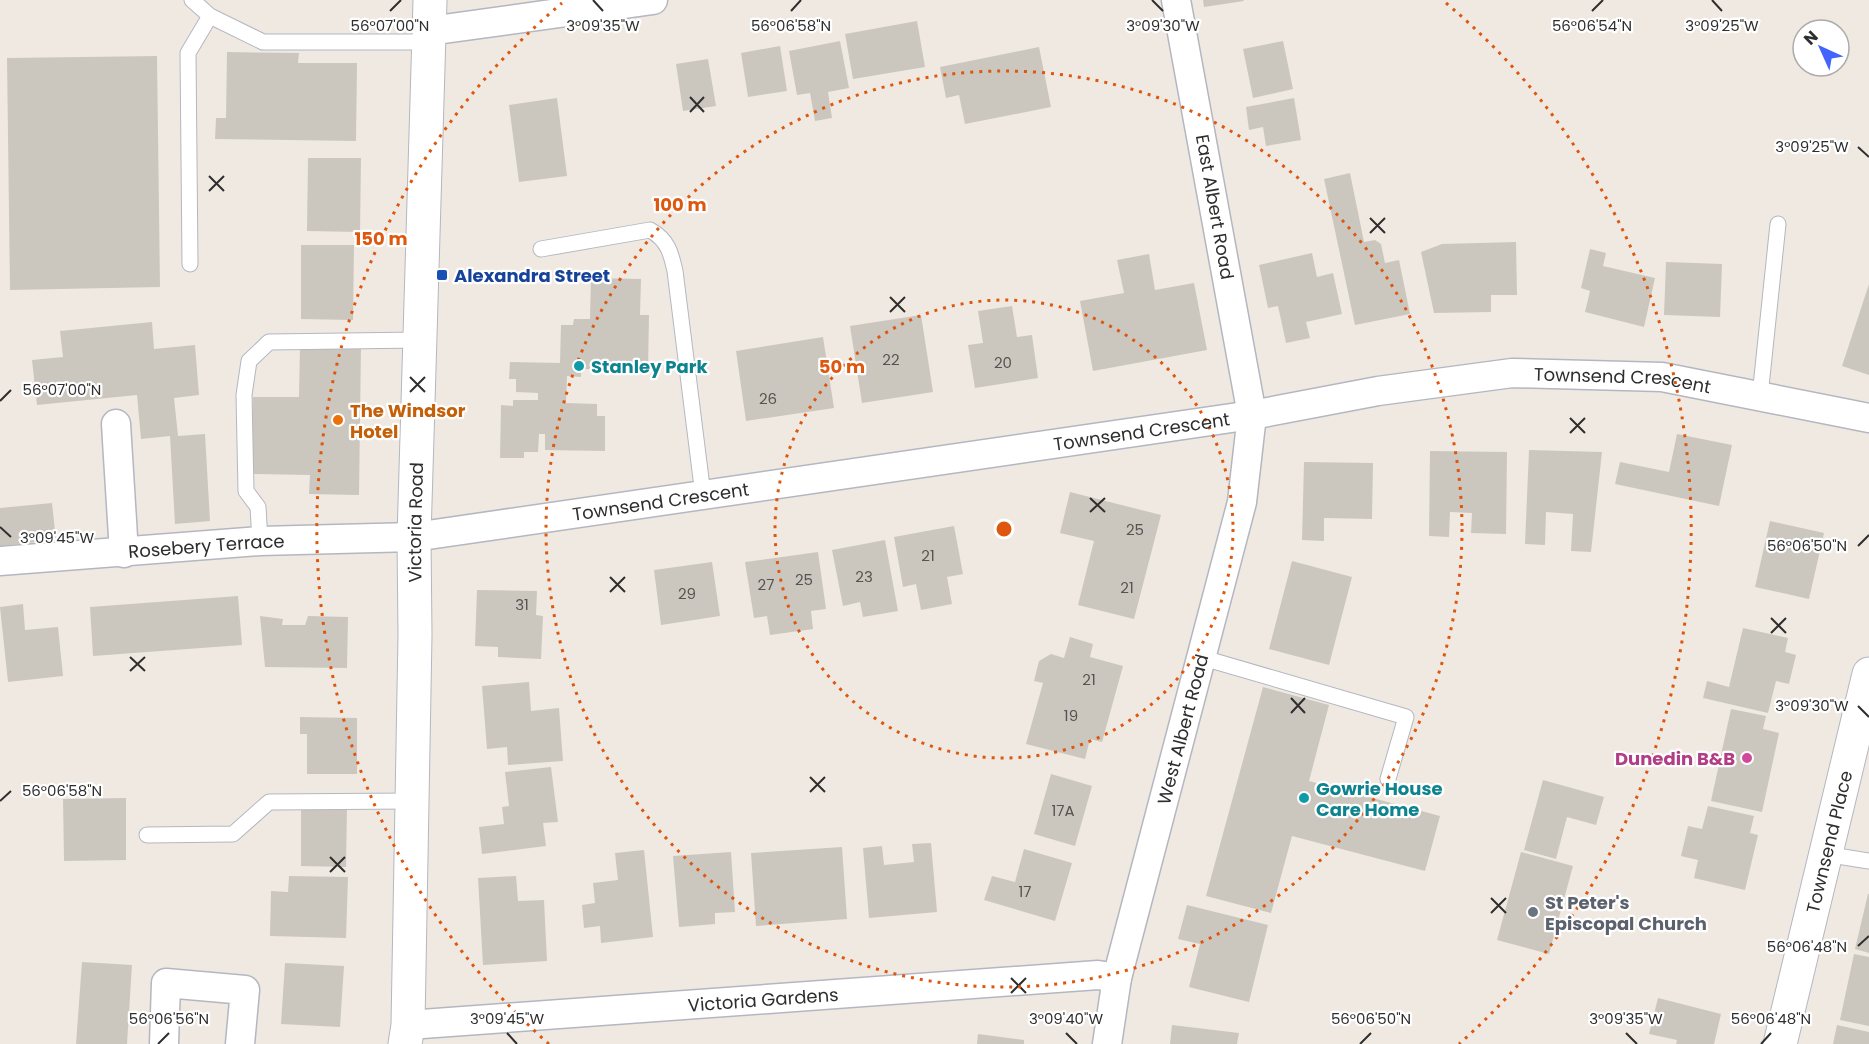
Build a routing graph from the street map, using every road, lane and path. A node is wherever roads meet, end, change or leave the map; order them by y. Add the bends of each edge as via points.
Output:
1 (192, 0) edge
2 (653, 0) edge
3 (1176, 0) edge
4 (609, 3) edge
5 (210, 16) junction
6 (429, 25) edge
7 (1778, 224) dead end
8 (541, 249) dead end
9 (190, 264) dead end
10 (420, 340) junction
11 (1760, 396) junction
12 (1252, 415) junction
13 (1869, 418) edge
14 (116, 424) dead end
15 (703, 495) junction
16 (414, 537) junction
17 (260, 541) junction
18 (124, 553) junction
19 (0, 561) edge
20 (1200, 657) junction
21 (1869, 674) edge
22 (1388, 779) dead end
23 (411, 801) junction
24 (147, 835) dead end
25 (1825, 854) junction
26 (1869, 861) edge
27 (1117, 978) junction
28 (406, 1035) edge
29 (164, 1044) edge
30 (240, 1044) edge
31 (1107, 1044) edge
32 (1780, 1044) edge

1 - 5 lane
2 - 4 street
3 - 12 street, East Albert Road
4 - 6 street
5 - 6 lane via 263,42
5 - 9 lane via 188,53
6 - 10 main road, Victoria Road
7 - 11 lane
8 - 15 lane via 650,230 661,236 675,271
10 - 16 main road, Victoria Road
10 - 17 lane via 269,342 249,361 244,396 246,490 258,507
11 - 12 street, Townsend Crescent via 1662,377 1512,373 1378,391
11 - 13 street, Townsend Crescent
12 - 15 street, Townsend Crescent
12 - 20 street, West Albert Road via 1242,502
14 - 18 street
15 - 16 street, Townsend Crescent
16 - 17 street, Rosebery Terrace
16 - 23 main road, Victoria Road
17 - 18 street, Rosebery Terrace
18 - 19 street, Rosebery Terrace
20 - 22 lane via 1406,717
20 - 27 street, West Albert Road
21 - 25 main road, Townsend Place
23 - 24 lane via 269,802 233,834
23 - 28 main road, Victoria Road
25 - 26 lane
25 - 32 main road, Townsend Place
27 - 28 street, Victoria Gardens via 1098,975
27 - 31 street, West Albert Road
29 - 30 street via 166,983 245,990

